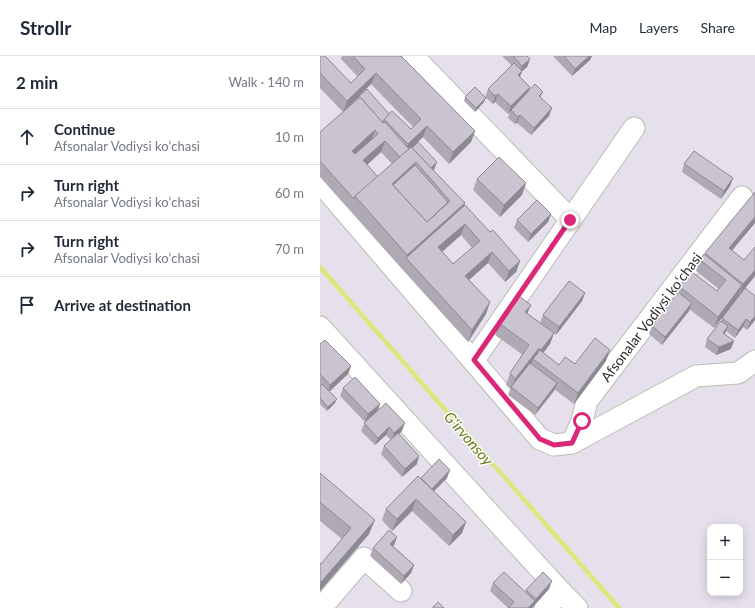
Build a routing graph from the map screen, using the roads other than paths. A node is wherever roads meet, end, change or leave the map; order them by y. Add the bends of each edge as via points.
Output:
1 (413, 56) edge
2 (634, 128) dead end
3 (320, 182) edge
4 (742, 197) dead end
5 (570, 220) junction
6 (324, 337) edge
7 (474, 360) junction
8 (755, 360) edge
9 (572, 443) junction
10 (400, 591) dead end
11 (561, 592) junction
12 (321, 608) edge
13 (545, 608) edge
14 (577, 608) edge

1 - 5 street
2 - 5 street
3 - 7 street
4 - 9 street, Afsonalar Vodiysi koʻchasi via 588,401
5 - 7 street
6 - 11 street
7 - 9 street via 540,439 554,445
8 - 9 street via 738,373 696,376
10 - 12 street via 364,558
11 - 13 street
11 - 14 street

